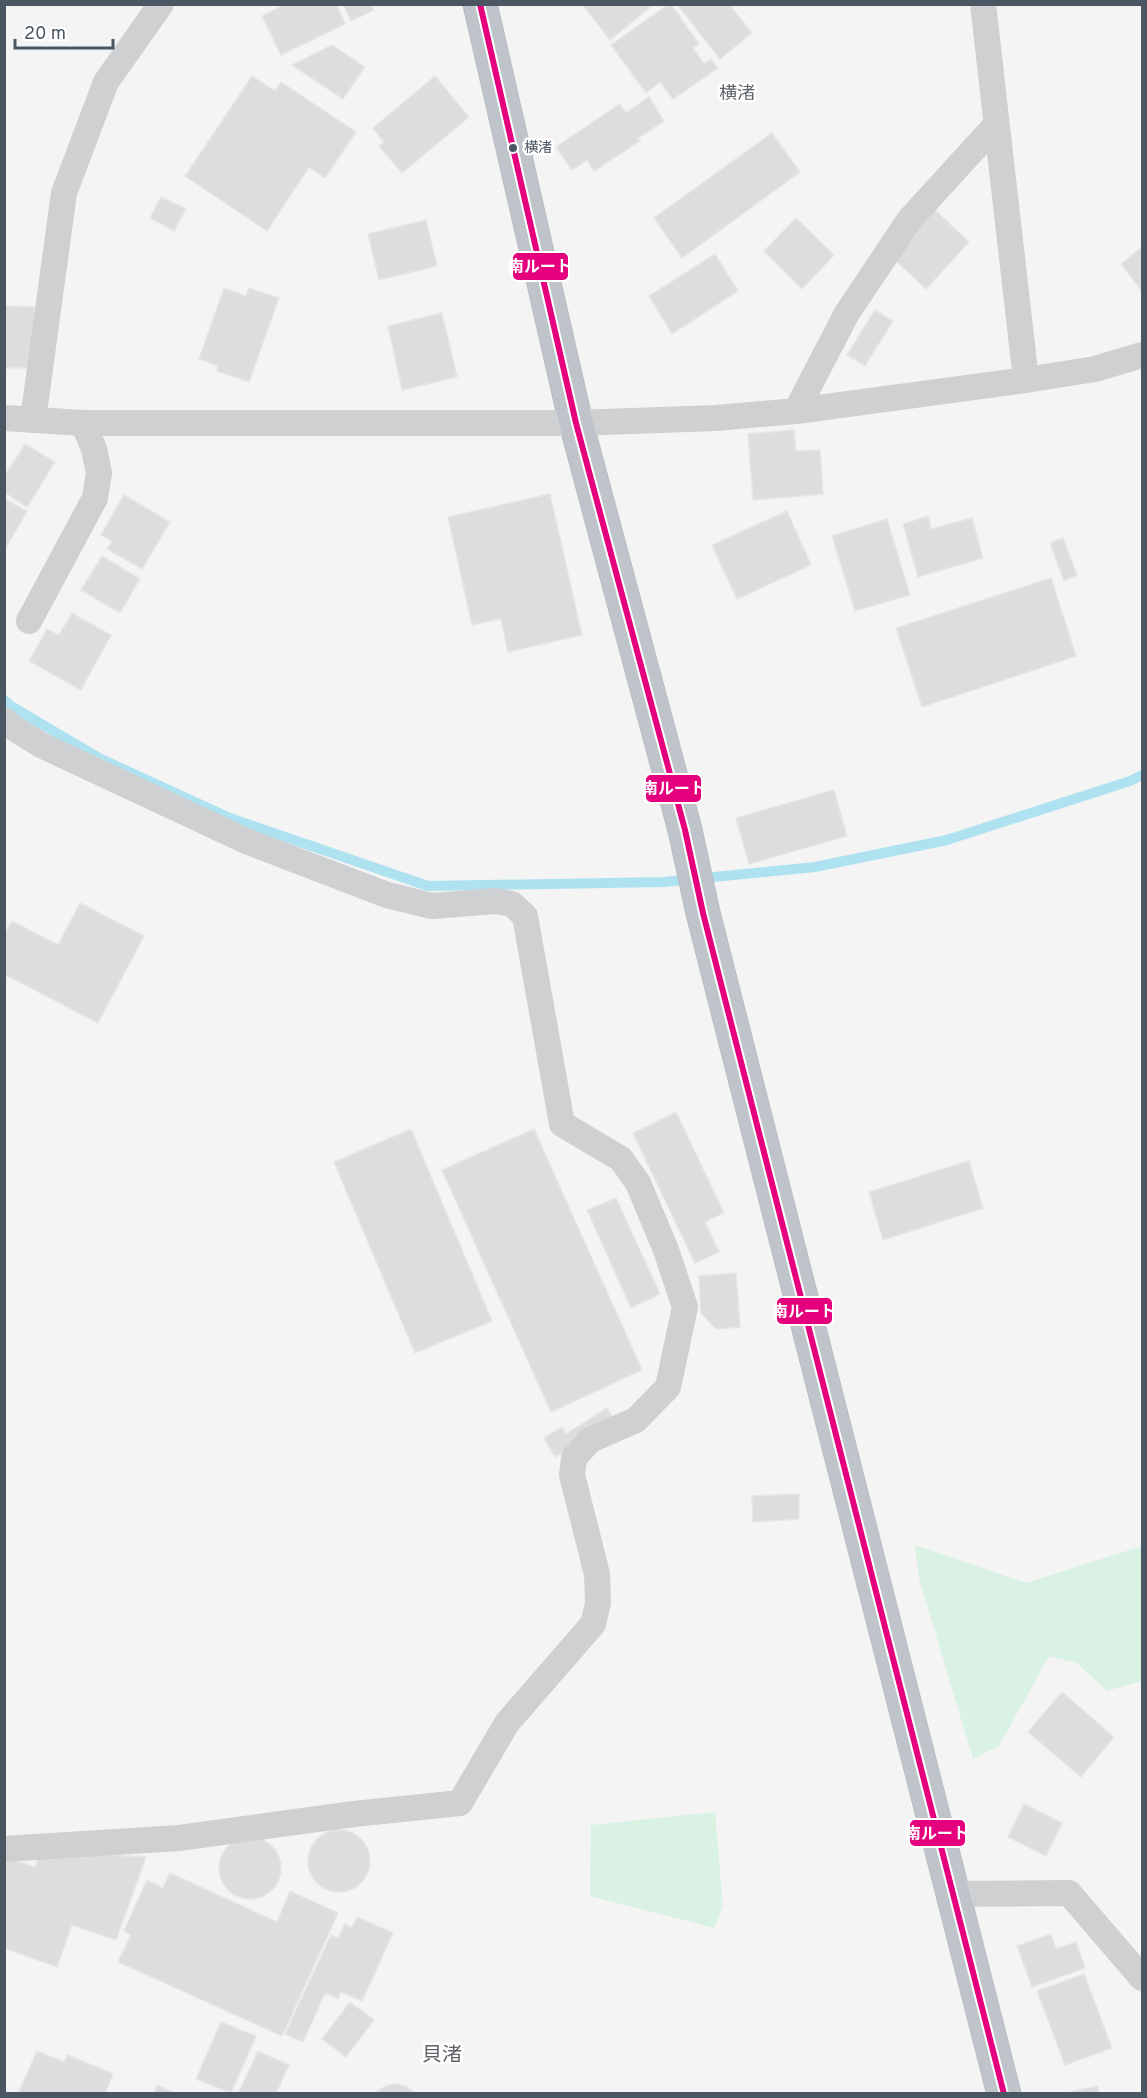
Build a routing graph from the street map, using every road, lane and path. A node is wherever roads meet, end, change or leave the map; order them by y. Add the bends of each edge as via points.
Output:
1 (161, 4) edge
2 (480, 4) edge
3 (983, 4) edge
4 (995, 126) junction
5 (1143, 355) edge
6 (1026, 380) junction
7 (796, 411) junction
8 (13, 422) edge
9 (83, 423) junction
10 (576, 423) junction
11 (29, 621) dead end
12 (4, 720) edge
13 (4, 1849) edge
14 (953, 1894) junction
15 (1143, 1978) edge
16 (1004, 2094) edge

1 - 8 street via 106,82 64,193
2 - 10 highway
3 - 4 street
4 - 6 street
4 - 7 street via 910,219 847,313
5 - 6 street via 1095,369
6 - 7 street
7 - 10 street
8 - 9 street
9 - 10 street
9 - 11 street via 99,473 95,498
10 - 14 highway via 685,830
12 - 13 street via 41,745 246,841 387,895 432,906 512,904 525,916 562,1124 621,1159 638,1183 685,1307 668,1387 636,1420 590,1440 574,1458 572,1475 597,1574 598,1603 593,1624 507,1723 460,1803 179,1838
14 - 15 street via 1069,1893
14 - 16 highway

